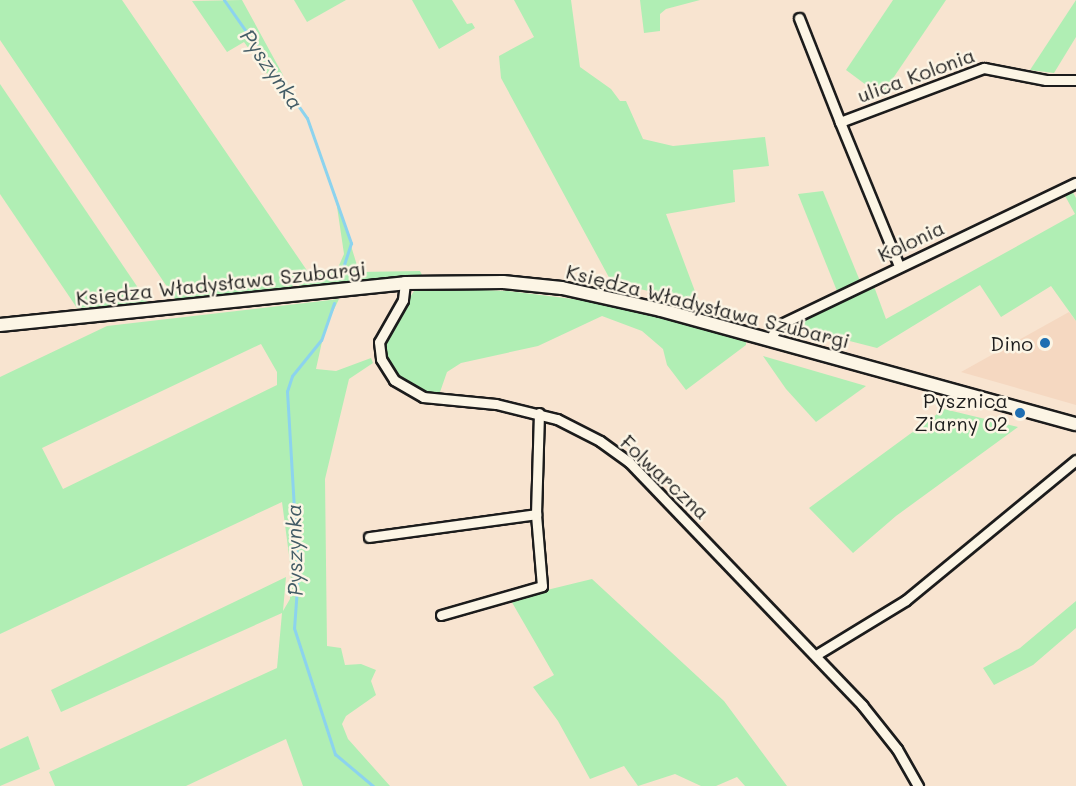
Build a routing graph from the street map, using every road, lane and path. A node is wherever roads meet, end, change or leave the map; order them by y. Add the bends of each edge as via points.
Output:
1 (799, 18) dead end
2 (1076, 80) edge
3 (840, 122) junction
4 (1076, 183) edge
5 (899, 266) junction
6 (405, 283) junction
7 (0, 326) edge
8 (769, 340) junction
9 (539, 413) junction
10 (1076, 424) edge
11 (1076, 460) edge
12 (536, 514) junction
13 (369, 537) dead end
14 (441, 615) dead end
15 (816, 655) junction
16 (918, 786) edge

1 - 3 street, ulica Kolonia
2 - 3 street, ulica Kolonia via 1046,80 984,68
3 - 5 street, ulica Kolonia
4 - 5 street, Kolonia
5 - 8 street, Kolonia via 779,326
6 - 7 street, Księdza Władysława Szubargi
6 - 8 street, Księdza Władysława Szubargi via 503,282 562,288
6 - 9 street, Folwarczna via 403,300 379,342 381,359 394,380 423,397 496,404
8 - 10 street, Księdza Władysława Szubargi
9 - 12 street
9 - 15 street, Folwarczna via 581,430 629,462
11 - 15 street via 906,600
12 - 13 street
12 - 14 street via 542,586
15 - 16 street, Folwarczna via 880,725

